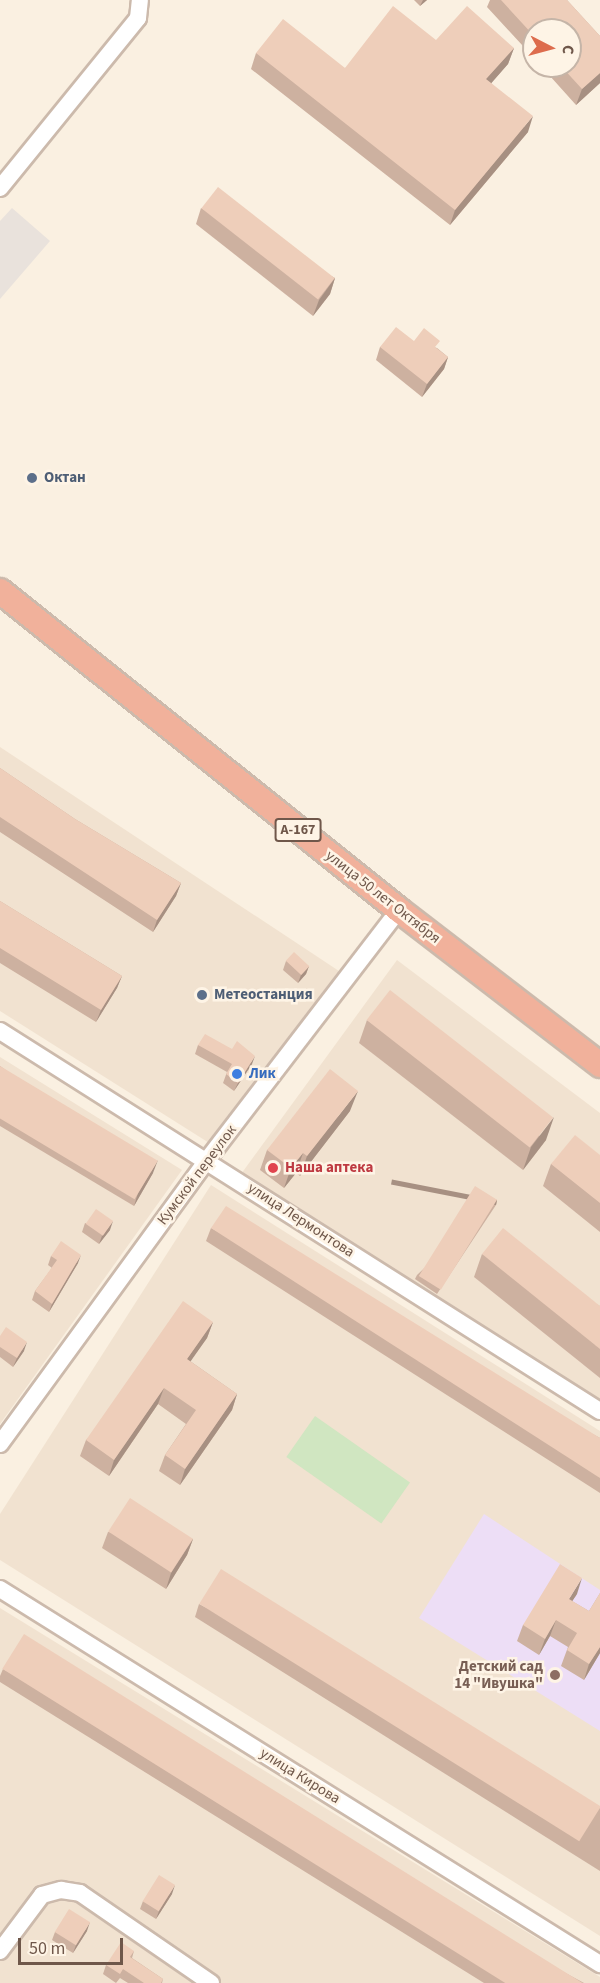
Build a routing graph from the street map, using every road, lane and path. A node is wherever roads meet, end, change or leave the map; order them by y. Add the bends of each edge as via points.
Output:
1 (140, 0) edge
2 (0, 188) edge
3 (0, 591) edge
4 (399, 910) junction
5 (0, 1031) edge
6 (600, 1065) edge
7 (207, 1160) junction
8 (600, 1411) edge
9 (0, 1444) edge
10 (0, 1588) edge
11 (0, 1951) edge
12 (600, 1964) edge
13 (211, 1983) edge

1 - 2 street via 138,18
3 - 4 highway, улица 50 лет Октября / А-167
4 - 6 highway, улица 50 лет Октября / А-167
4 - 7 street, Кумской переулок
5 - 7 street, улица Лермонтова
7 - 8 street, улица Лермонтова
7 - 9 street, Кумской переулок
10 - 12 street, улица Кирова
11 - 13 street via 42,1895 61,1890 80,1893

